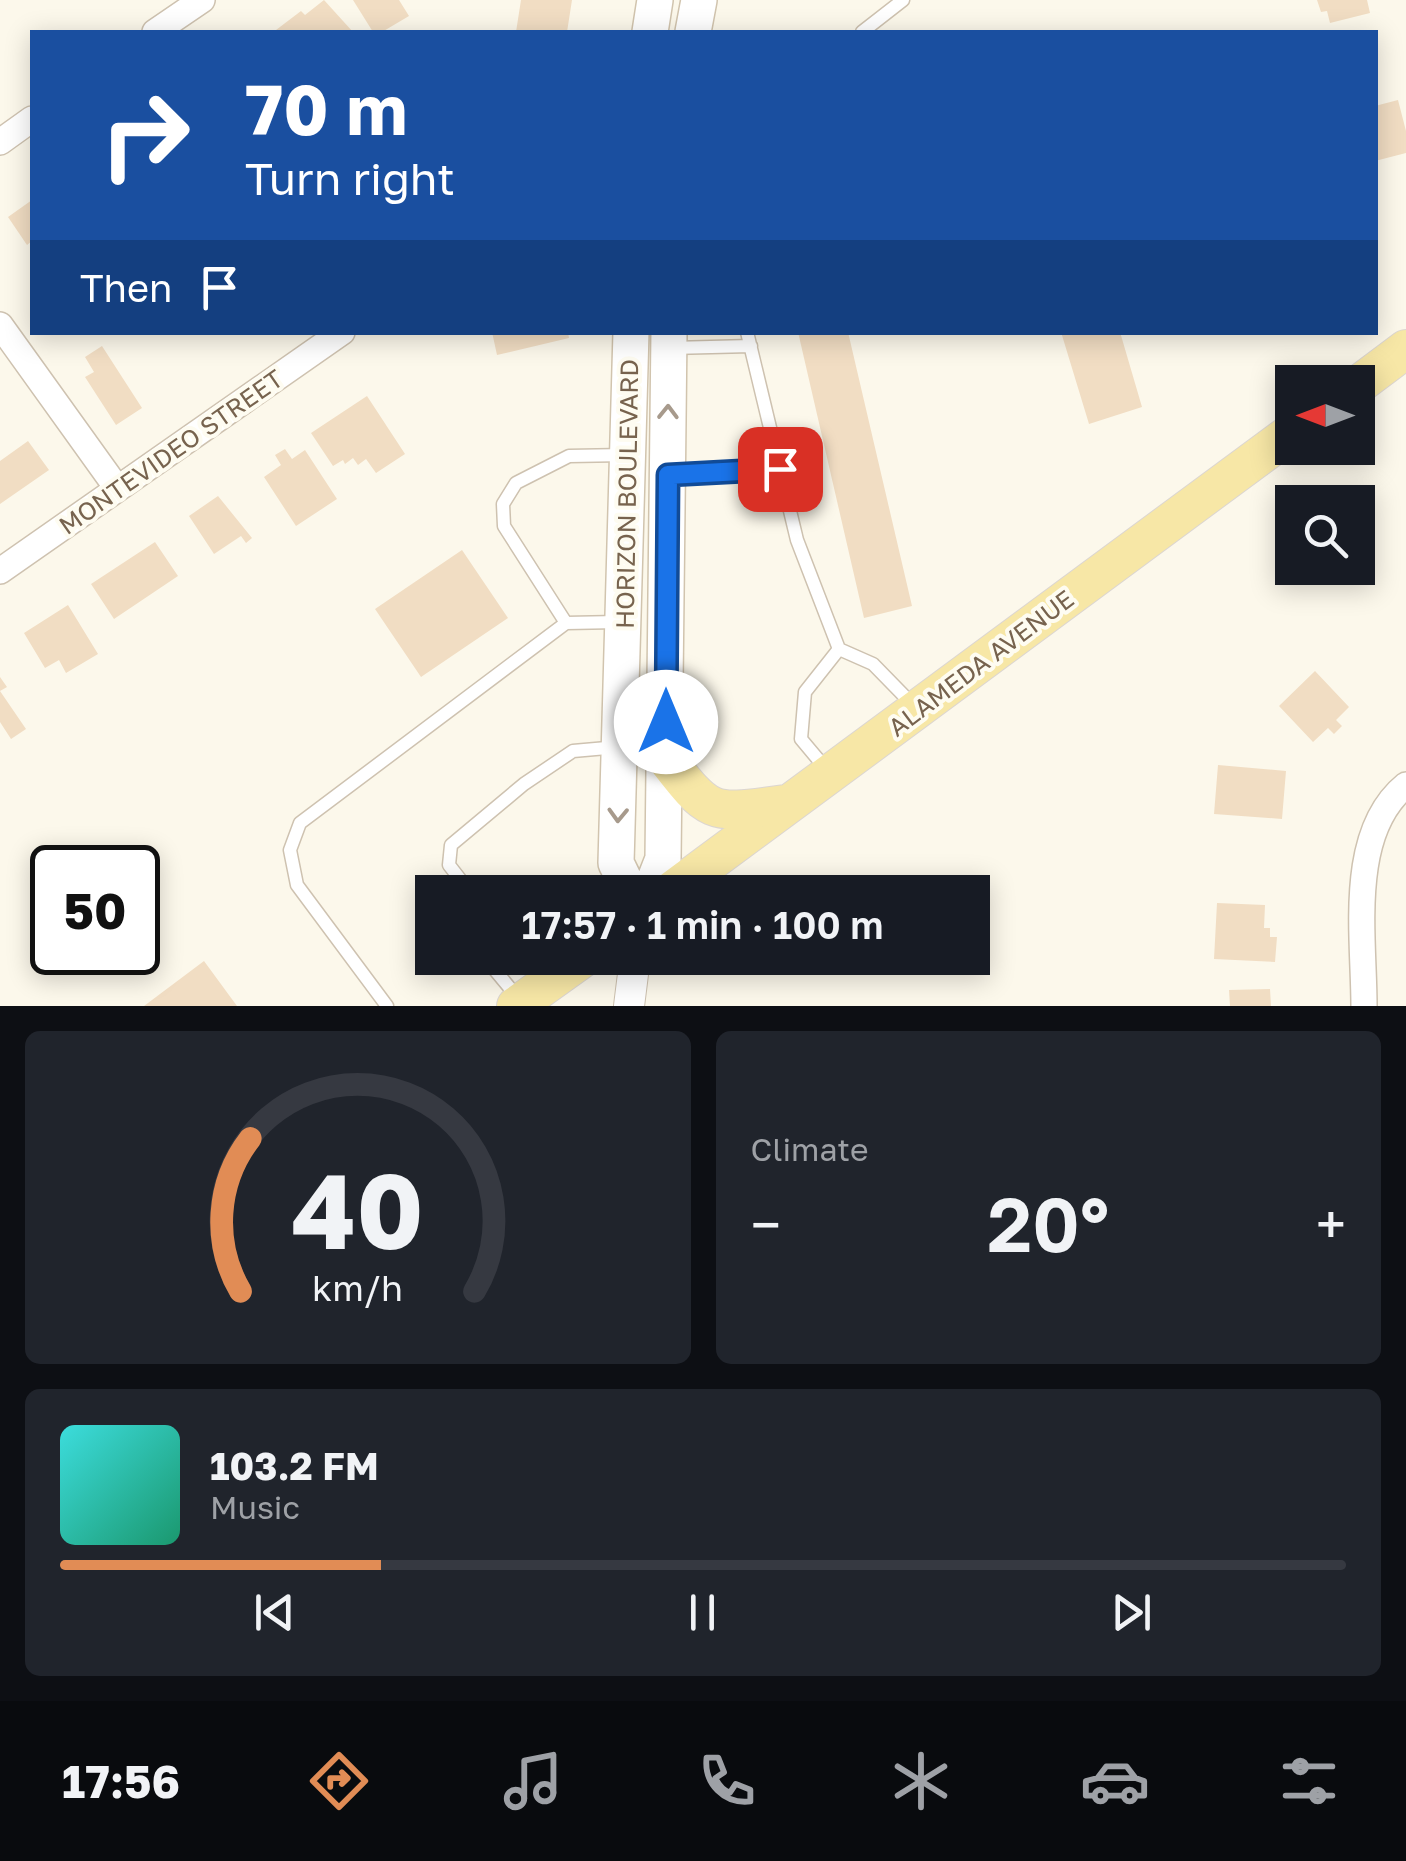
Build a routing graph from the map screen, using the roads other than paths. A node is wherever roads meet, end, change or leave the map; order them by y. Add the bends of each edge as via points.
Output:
1 (202, 0) edge
2 (655, 0) edge
3 (699, 0) edge
4 (903, 0) edge
5 (158, 30) edge
6 (650, 30) edge
7 (693, 30) edge
8 (865, 30) edge
9 (30, 120) edge
10 (0, 142) edge
11 (0, 326) edge
12 (338, 335) edge
13 (631, 335) edge
14 (669, 340) edge
15 (749, 340) edge
16 (1406, 349) edge
17 (1375, 372) edge
18 (1275, 445) edge
19 (628, 454) junction
20 (780, 469) junction
21 (668, 475) junction
22 (117, 488) junction
23 (0, 571) edge
24 (624, 622) junction
25 (566, 623) junction
26 (838, 649) junction
27 (918, 710) junction
28 (621, 747) junction
29 (665, 758) junction
30 (832, 776) junction
31 (1406, 785) edge
32 (792, 803) junction
33 (457, 875) edge
34 (622, 875) edge
35 (657, 875) edge
36 (693, 875) edge
37 (498, 975) edge
38 (559, 975) edge
39 (633, 975) edge
40 (518, 1004) edge
41 (387, 1006) edge
42 (629, 1006) edge
43 (1364, 1006) edge

1 - 5 street
2 - 6 main road
3 - 7 main road
4 - 8 lane
9 - 10 street
11 - 22 street
12 - 22 street, MONTEVIDEO STREET
13 - 19 main road, HORIZON BOULEVARD
14 - 15 lane
21 -> 14 main road, HORIZON BOULEVARD
15 - 20 lane
16 - 17 main road
18 - 27 main road, ALAMEDA AVENUE
19 - 24 main road, HORIZON BOULEVARD
19 - 25 lane via 570,456 516,483 502,504 504,526
20 - 21 lane
20 - 26 lane via 797,540
21 - 29 main road, HORIZON BOULEVARD
22 - 23 street, MONTEVIDEO STREET
24 - 25 lane
24 - 28 main road, HORIZON BOULEVARD
25 - 41 lane via 300,824 290,850 297,885
26 - 27 lane via 873,664
26 - 30 lane via 805,692 801,739
27 - 30 main road, ALAMEDA AVENUE
28 - 33 lane via 573,751 524,784 451,845 449,865
28 -> 34 main road, HORIZON BOULEVARD via 616,863
29 - 32 main road via 697,800 713,809
29 - 35 main road, HORIZON BOULEVARD via 663,859
30 - 32 main road, ALAMEDA AVENUE
31 - 43 street via 1380,814 1365,859
32 - 36 main road, ALAMEDA AVENUE
37 - 40 lane
38 - 40 main road
39 - 42 street

